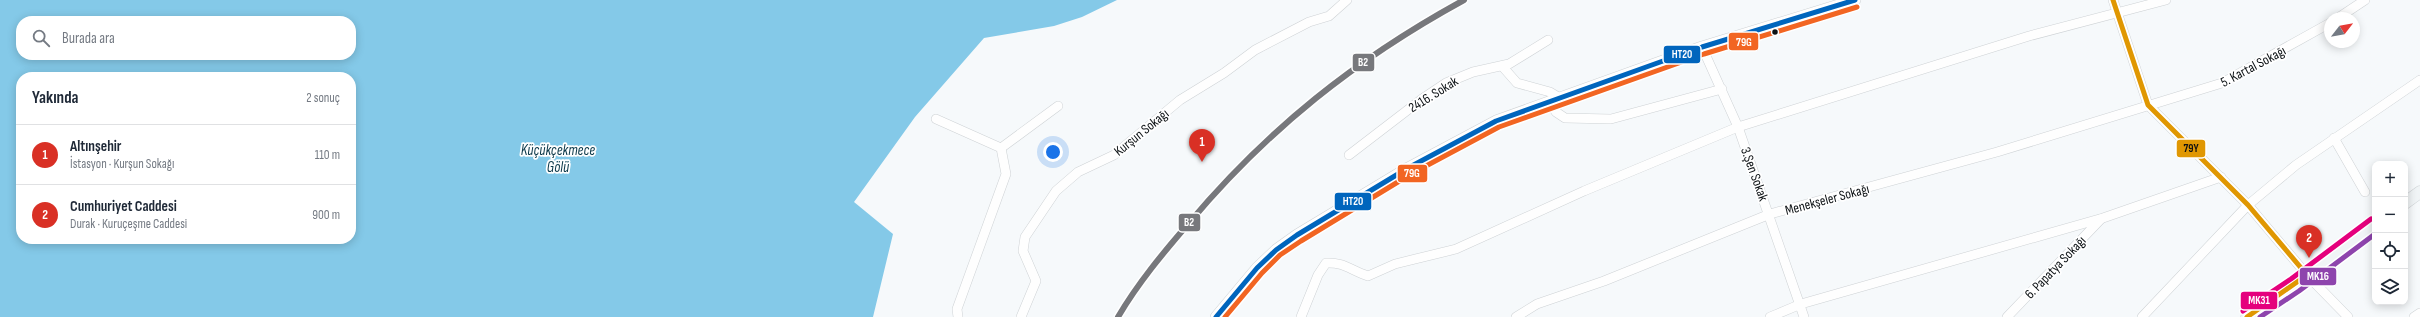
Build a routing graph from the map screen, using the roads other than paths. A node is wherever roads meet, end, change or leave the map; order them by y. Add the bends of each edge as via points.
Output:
1 (1347, 0) edge
2 (1855, 0) edge
3 (2113, 0) edge
4 (2166, 0) edge
5 (2364, 0) edge
6 (2116, 12) junction
7 (2347, 12) edge
8 (2324, 26) edge
9 (1548, 40) dead end
10 (1702, 47) junction
11 (1502, 66) junction
12 (2420, 80) edge
13 (1722, 89) junction
14 (1560, 98) junction
15 (1549, 101) junction
16 (2148, 105) junction
17 (1058, 106) dead end
18 (936, 119) dead end
19 (1738, 127) junction
20 (2334, 138) junction
21 (1001, 148) junction
22 (1349, 155) dead end
23 (2221, 178) junction
24 (2365, 192) dead end
25 (2420, 192) edge
26 (2408, 201) edge
27 (2248, 205) junction
28 (1770, 214) junction
29 (2103, 218) junction
30 (2372, 227) edge
31 (2308, 275) junction
32 (1801, 304) junction
33 (2420, 313) edge
34 (958, 317) edge
35 (1021, 317) edge
36 (1216, 317) edge
37 (1301, 317) edge
38 (1516, 317) edge
39 (1770, 317) edge
40 (1804, 317) edge
41 (2007, 317) edge
42 (2142, 317) edge
43 (2247, 317) edge
44 (2348, 317) edge
45 (2414, 317) edge

1 - 35 street, Kurşun Sokağı via 1329,16 1308,22 1255,50 1180,100 1114,155 1078,172 1056,191 1026,237 1023,251 1036,281
2 - 10 street
3 - 6 street
4 - 6 street
5 - 7 street
6 - 16 street
6 - 19 street via 2029,36
8 - 16 street, 5. Kartal Sokağı via 2222,84
9 - 11 street, 2416. Sokak
10 - 13 street, 3.Şen Sokak
10 - 14 street
11 - 14 street via 1517,83 1550,92
11 - 22 street, 2416. Sokak via 1473,72 1446,83 1422,98
12 - 20 street
13 - 15 street via 1611,119 1565,118 1556,112
13 - 19 street, 3.Şen Sokak
14 - 15 street
15 - 36 street via 1496,121 1468,135 1297,234 1257,268
16 - 23 street
16 - 28 street, Menekşeler Sokağı via 1968,160
17 - 21 street
18 - 21 street
19 - 28 street, 3.Şen Sokak
19 - 37 street via 1584,191 1456,249 1395,264 1368,276 1353,271 1340,262 1326,263 1318,275
20 - 24 street
20 - 27 street via 2296,165
21 - 34 street via 1006,174 959,302
23 - 27 street
23 - 29 street
25 - 26 main road
27 - 31 street
27 - 42 street
28 - 32 street, 3.Şen Sokak
28 - 38 street, Menekşeler Sokağı via 1604,281 1537,304
29 - 32 street
29 - 41 street, 6. Papatya Sokağı
30 - 31 main road
31 - 43 main road
31 - 44 street
32 - 39 street
32 - 40 street, 3.Şen Sokak
33 - 45 street

